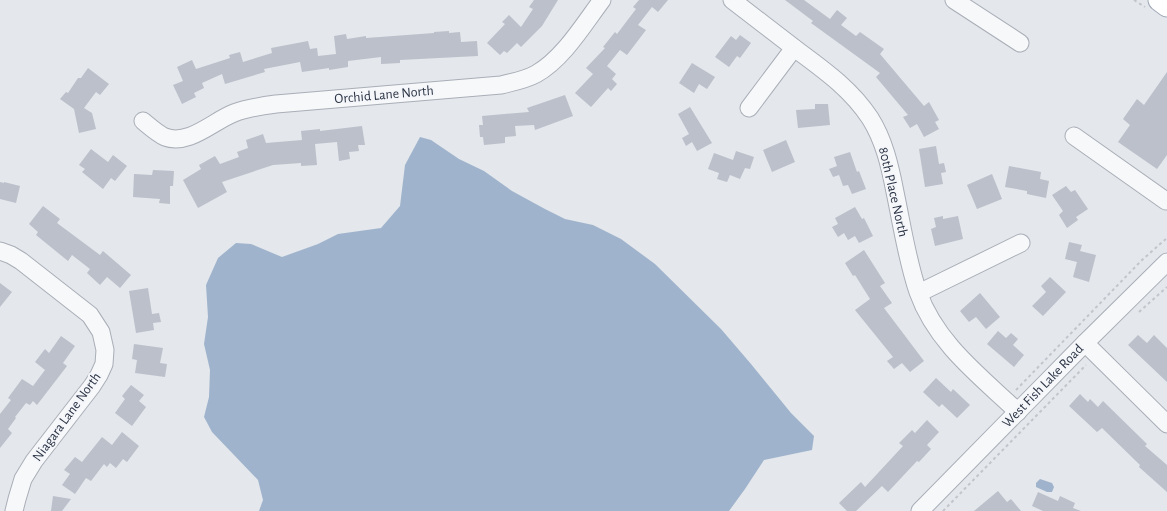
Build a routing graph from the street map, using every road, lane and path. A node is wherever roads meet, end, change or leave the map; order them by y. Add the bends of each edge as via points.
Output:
1 (602, 0) edge
2 (732, 0) edge
3 (954, 0) edge
4 (1158, 0) edge
5 (1167, 6) edge
6 (1020, 43) dead end
7 (794, 48) junction
8 (749, 108) dead end
9 (143, 121) dead end
10 (1074, 136) dead end
11 (1167, 200) edge
12 (1167, 238) edge
13 (1021, 243) dead end
14 (0, 251) edge
15 (1167, 262) edge
16 (1167, 286) edge
17 (919, 293) junction
18 (1136, 314) dead end
19 (1091, 349) junction
20 (1012, 406) junction
21 (1167, 424) edge
22 (14, 511) edge
23 (920, 511) edge
24 (943, 511) edge

1 - 9 street, Orchid Lane North via 567,47 549,65 520,81 501,85 252,108 232,114 180,139 165,137
2 - 7 street, 80th Place North
3 - 6 street
4 - 5 main road
7 - 8 street
7 - 17 street, 80th Place North via 851,93 870,118 883,144 891,172 910,267
10 - 11 street
12 - 20 path via 1142,260
13 - 17 street
14 - 22 street, Niagara Lane North via 11,255 90,314 101,332 105,350 104,364 99,375 23,479
15 - 19 street, West Fish Lake Road
16 - 18 path
17 - 20 street, 80th Place North via 932,320 948,344
19 - 20 street, West Fish Lake Road
19 - 21 street
19 - 24 path
20 - 23 street, West Fish Lake Road

